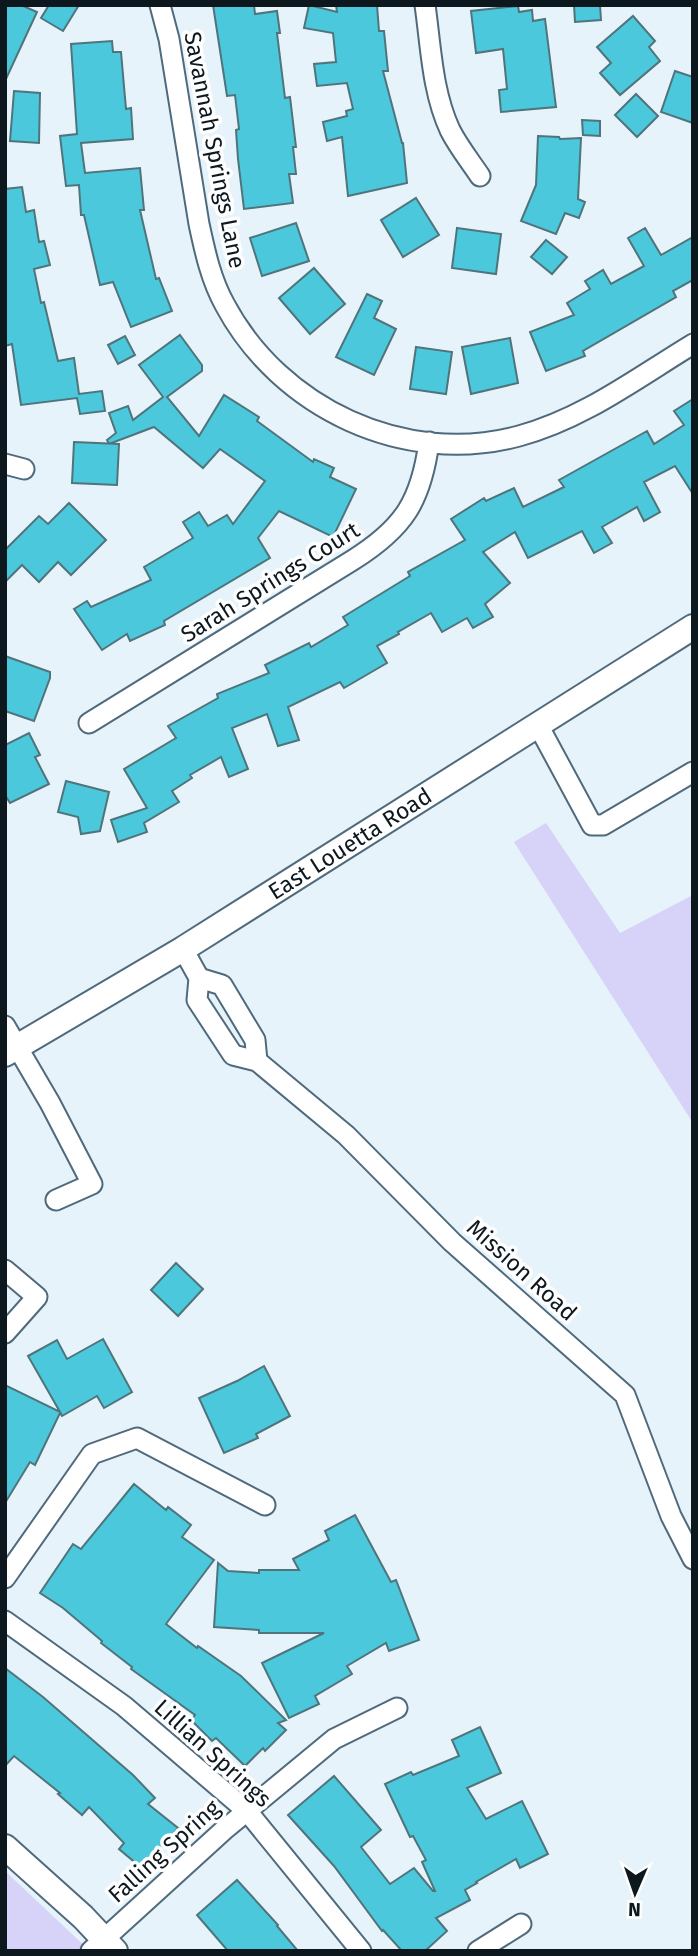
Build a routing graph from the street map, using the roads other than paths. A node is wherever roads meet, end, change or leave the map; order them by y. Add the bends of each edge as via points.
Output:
1 (160, 5) edge
2 (425, 5) edge
3 (480, 176) dead end
4 (693, 344) edge
5 (429, 442) junction
6 (692, 630) edge
7 (89, 723) dead end
8 (538, 725) junction
9 (693, 772) edge
10 (183, 949) junction
11 (199, 978) junction
12 (9, 1042) edge
13 (257, 1061) junction
14 (57, 1200) dead end
15 (5, 1270) edge
16 (5, 1333) edge
17 (265, 1505) dead end
18 (693, 1559) edge
19 (5, 1578) edge
20 (5, 1621) edge
21 (397, 1708) dead end
22 (247, 1811) junction
23 (5, 1847) edge
24 (521, 1924) dead end
25 (103, 1947) edge
26 (361, 1951) edge
27 (478, 1951) edge

1 - 5 street, Savannah Springs Lane via 204,248 226,307 268,366 307,398 375,431
2 - 3 street via 441,106
4 - 5 street, Savannah Springs Lane via 551,426 486,442
5 - 7 street, Sarah Springs Court via 418,493 382,540
6 - 8 main road, East Louetta Road
8 - 9 street via 592,825 603,825
8 - 10 main road, East Louetta Road
10 - 11 street, Mission Road
10 - 12 main road, East Louetta Road
11 - 13 street via 222,985 255,1041
11 - 13 street, Mission Road via 197,1000 233,1055
12 - 14 street via 50,1103 92,1184
13 - 18 street, Mission Road via 346,1135 452,1242 625,1395 671,1516
15 - 16 street via 37,1297
17 - 19 street via 137,1438 92,1454
20 - 22 street, Lillian Springs via 124,1706
21 - 22 street, Falling Spring via 334,1739
22 - 25 street, Falling Spring
22 - 26 street, Lillian Springs
23 - 25 main road via 83,1917
24 - 27 street

